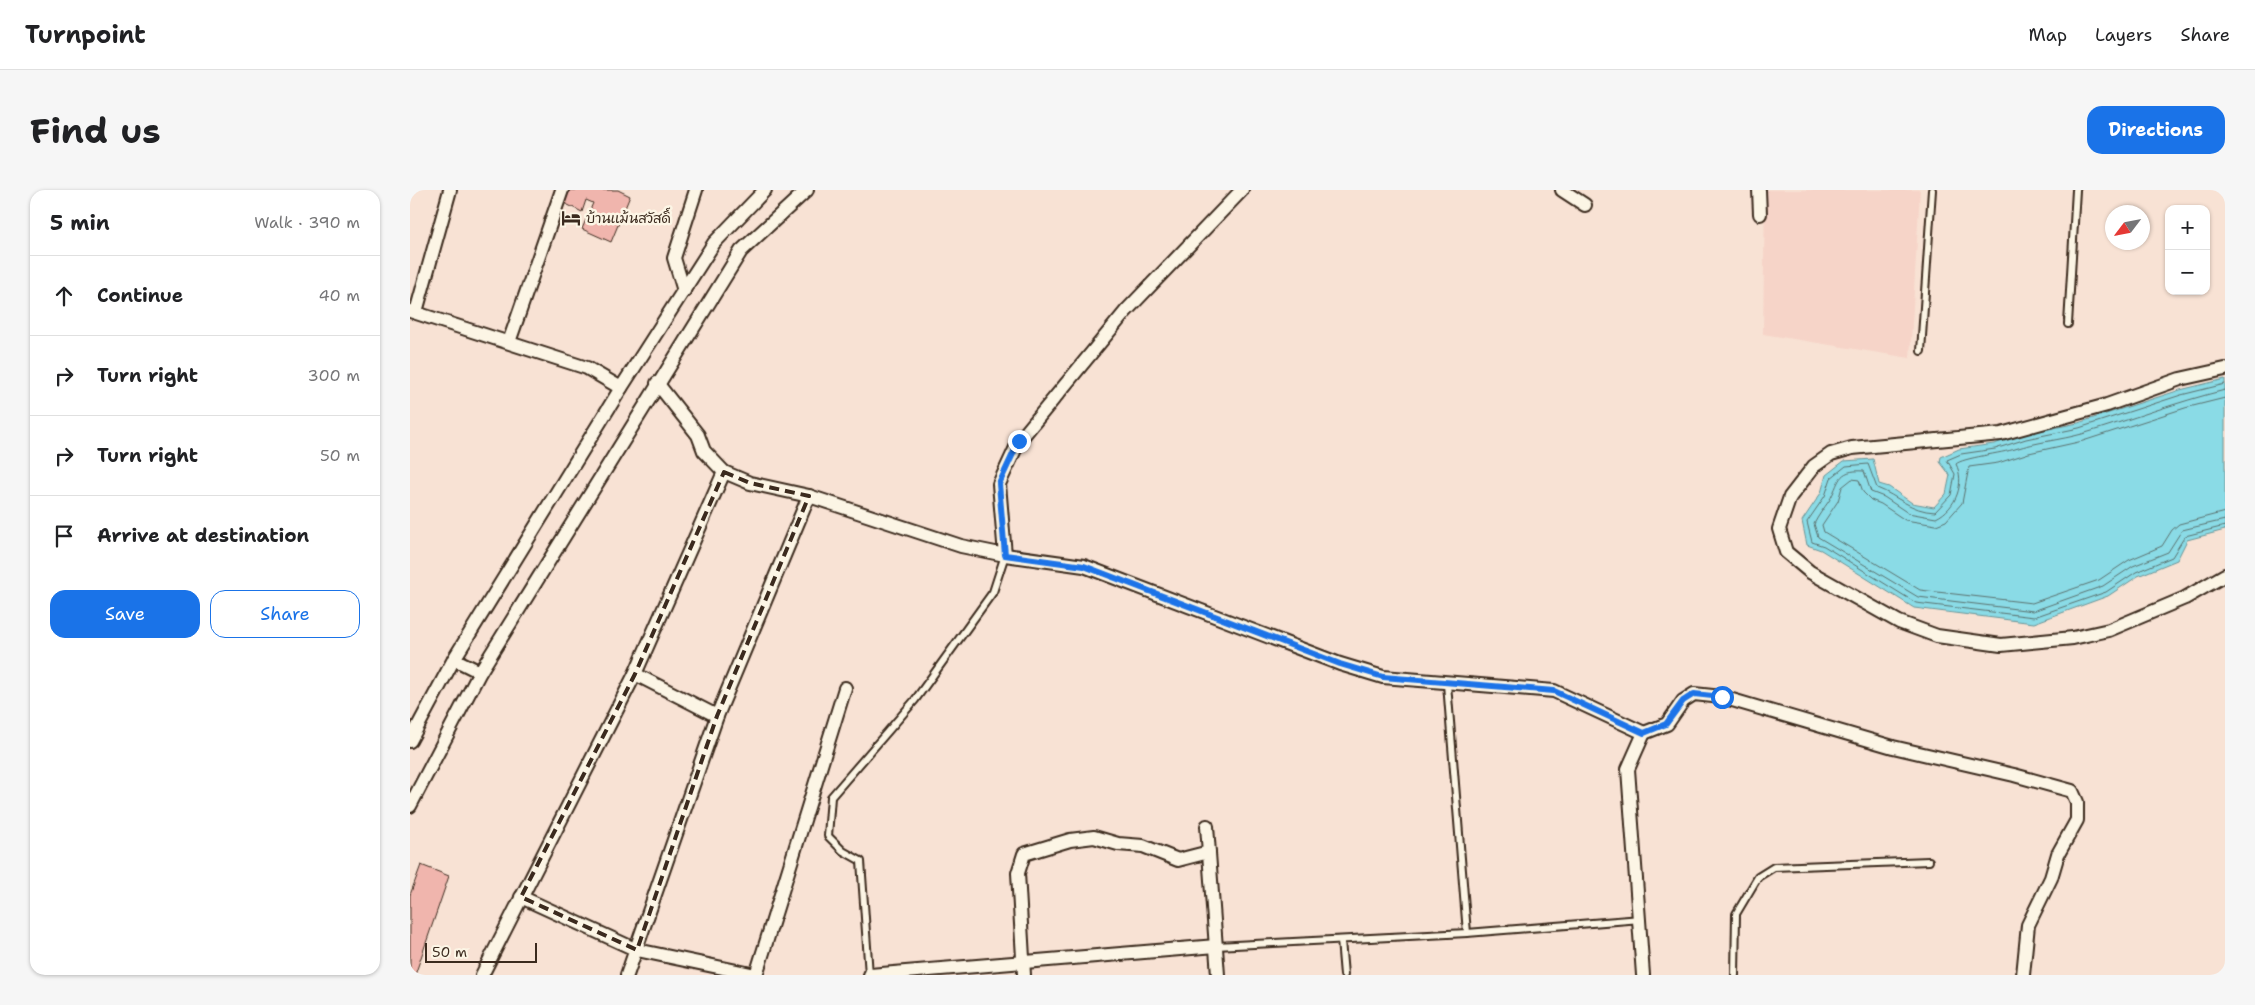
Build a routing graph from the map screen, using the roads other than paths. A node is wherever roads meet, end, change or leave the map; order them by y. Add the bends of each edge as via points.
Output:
1 (450, 190) edge
2 (562, 190) edge
3 (696, 190) edge
4 (764, 190) edge
5 (806, 190) edge
6 (1242, 190) edge
7 (1562, 190) edge
8 (1759, 190) edge
9 (1932, 190) edge
10 (2076, 190) edge
11 (1585, 205) dead end
12 (1760, 214) dead end
13 (684, 291) junction
14 (413, 312) edge
15 (2068, 324) dead end
16 (509, 342) junction
17 (1921, 351) dead end
18 (2225, 369) edge
19 (657, 384) junction
20 (620, 388) junction
21 (724, 472) junction
22 (809, 496) junction
23 (1005, 555) junction
24 (2225, 575) edge
25 (454, 659) junction
26 (480, 672) junction
27 (635, 674) junction
28 (1447, 684) junction
29 (845, 688) dead end
30 (717, 716) junction
31 (1644, 733) junction
32 (410, 741) edge
33 (410, 806) edge
34 (1207, 826) dead end
35 (1209, 852) junction
36 (1929, 861) dead end
37 (521, 897) junction
38 (1641, 920) junction
39 (1467, 933) junction
40 (1341, 940) junction
41 (1216, 946) junction
42 (637, 950) junction
43 (1024, 969) edge
44 (940, 972) edge
45 (482, 975) edge
46 (627, 975) edge
47 (756, 975) edge
48 (869, 975) edge
49 (1218, 975) edge
50 (1344, 975) edge
51 (1643, 975) edge
52 (1735, 975) edge
53 (2023, 975) edge

1 - 14 street
2 - 16 street
3 - 13 street via 674,258
4 - 13 street via 714,243
5 - 19 street via 741,251
6 - 23 street via 1126,312 1019,441 999,484
7 - 11 street
8 - 12 street
9 - 17 lane
10 - 15 lane
13 - 20 street
14 - 16 street
16 - 20 street via 586,368
18 - 24 street via 2180,379 2107,405 2001,434 1852,448 1832,454 1814,466 1790,497 1779,529 1786,552 1810,572 1899,622 1937,636 2001,646 2073,638 2109,630 2185,598
19 - 21 street via 698,435 704,451
19 - 26 street
20 - 25 street
21 - 22 street via 750,483
21 - 27 street
22 - 23 street via 961,546
22 - 30 street
23 - 28 street via 1084,566 1340,664 1383,677
23 - 48 lane via 993,592 915,700 831,797 828,836 843,851 861,861
25 - 26 street
25 - 32 street
26 - 33 street
27 - 30 street
27 - 37 street
28 - 31 street via 1554,691
28 - 39 lane
29 - 47 street
30 - 42 street
31 - 38 street via 1628,768
31 - 53 street via 1666,724 1683,701 1694,694 1722,697 1893,747 2072,792 2077,802 2077,820 2058,854 2051,878 2028,924
34 - 35 street
35 - 41 street
35 - 43 street via 1178,860 1143,846 1118,844 1094,837 1070,840 1024,854 1018,873
36 - 52 lane via 1774,867 1758,877 1736,914
37 - 42 street
37 - 45 street
38 - 39 lane
38 - 51 street
39 - 40 lane
40 - 41 lane
40 - 50 lane
41 - 43 street
41 - 49 street
42 - 46 street
42 - 47 street
43 - 44 street
44 - 48 street

